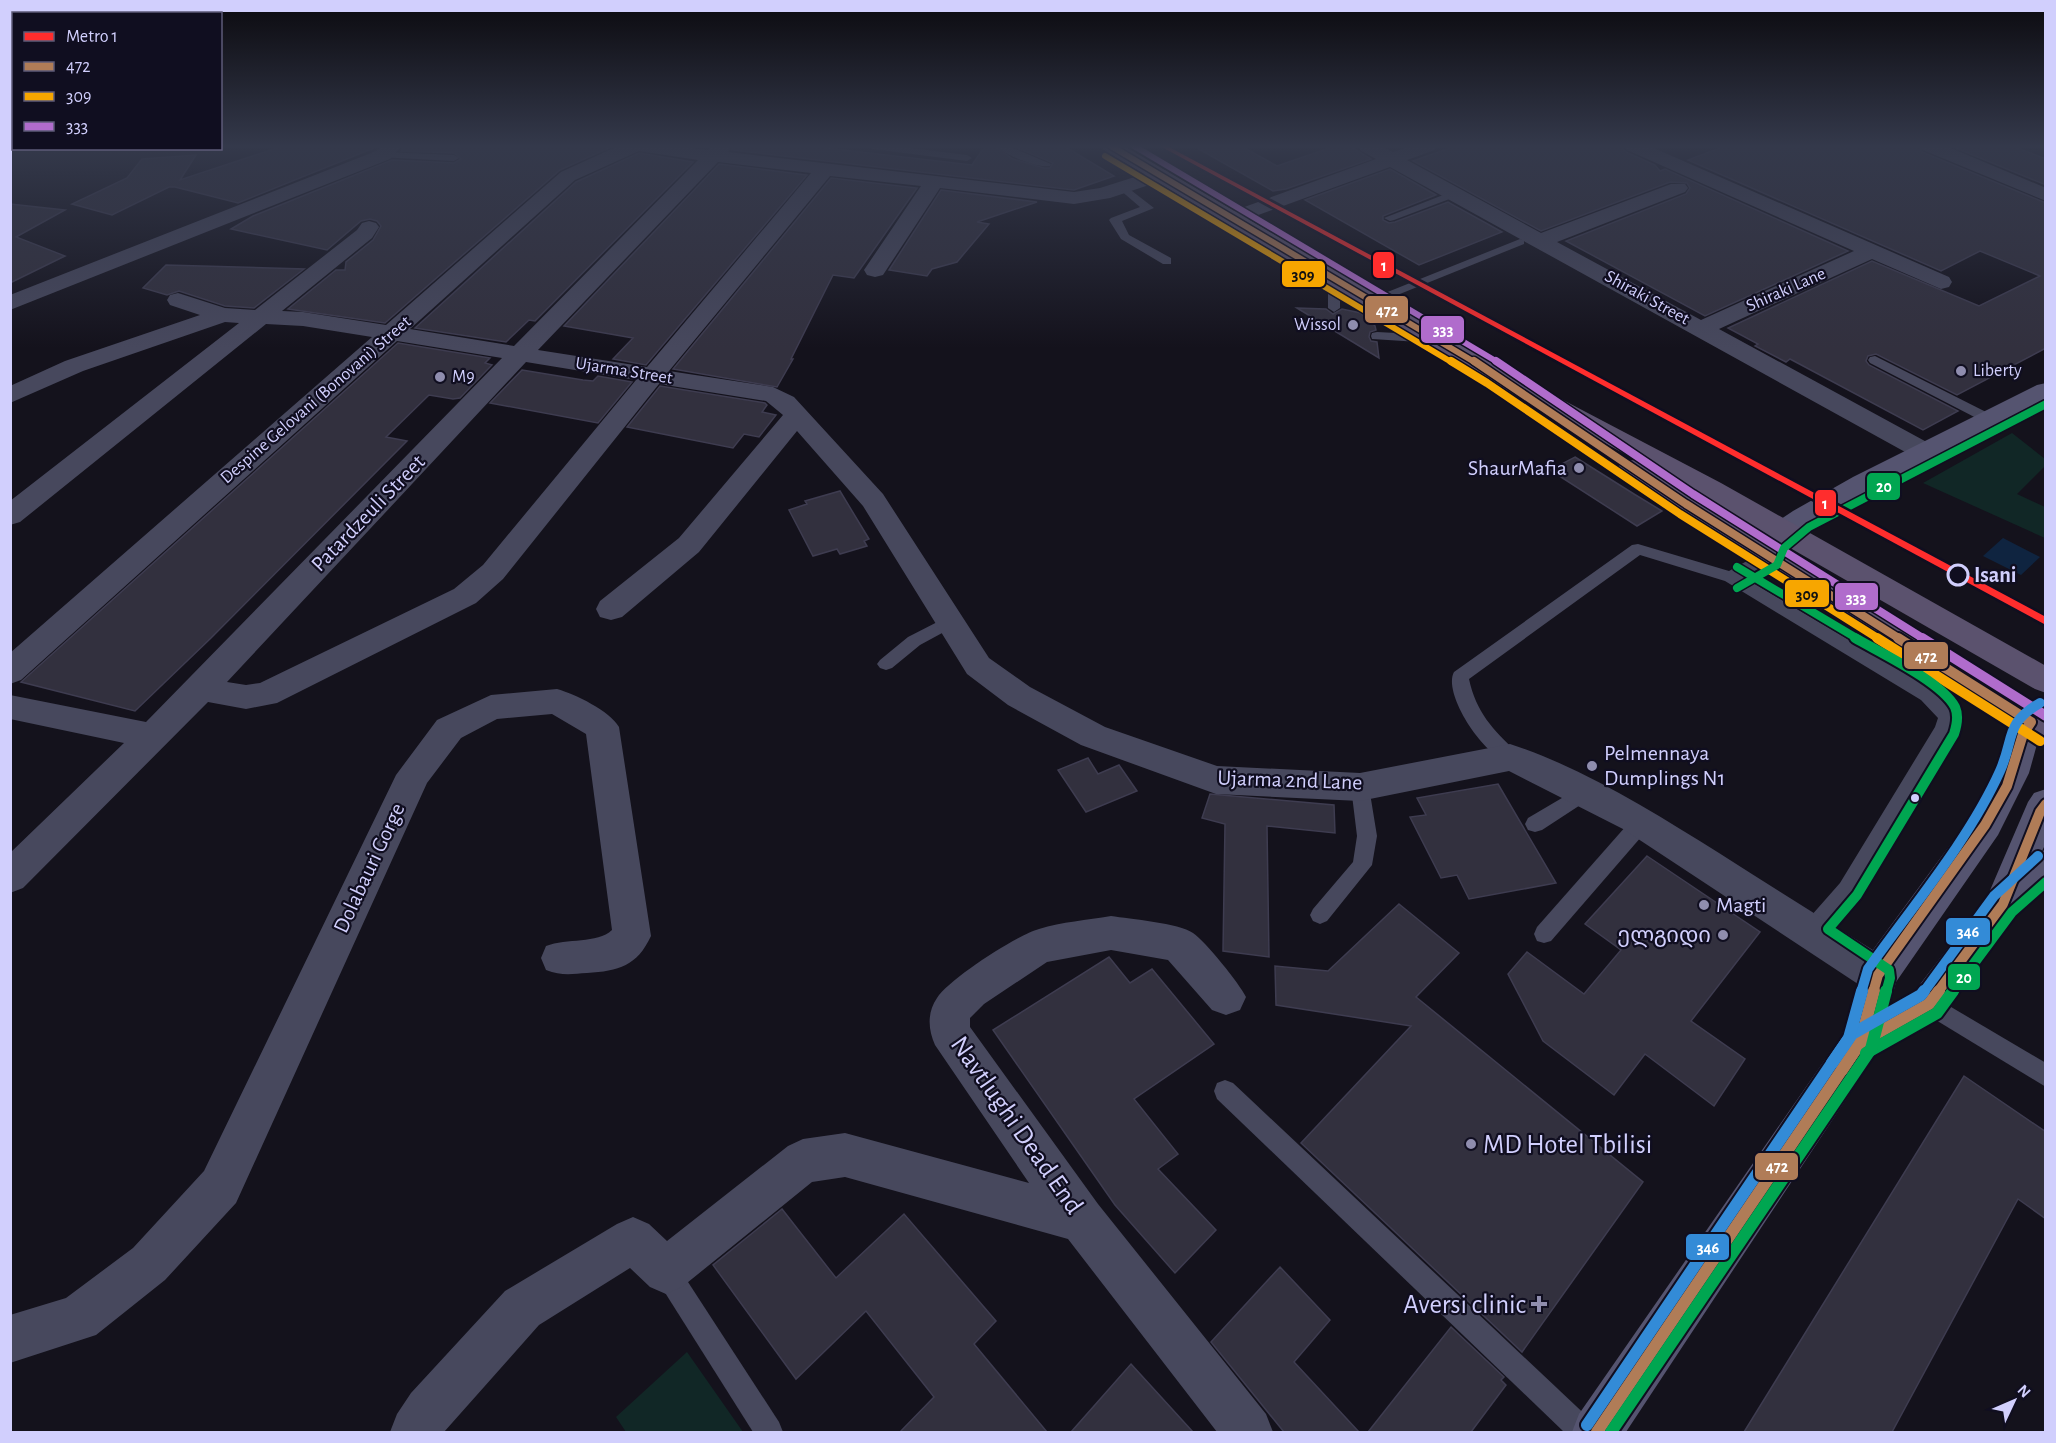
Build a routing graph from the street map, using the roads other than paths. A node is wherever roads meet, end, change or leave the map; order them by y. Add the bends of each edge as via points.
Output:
1 (233, 213) edge
2 (526, 213) edge
3 (657, 213) edge
4 (788, 213) edge
5 (913, 213) edge
6 (1133, 213) edge
7 (1224, 213) edge
8 (1245, 213) edge
9 (1402, 213) edge
10 (1488, 213) edge
11 (1608, 213) edge
12 (1784, 213) edge
13 (1232, 218) junction
14 (1390, 218) dead end
15 (369, 227) dead end
16 (1531, 241) junction
17 (1870, 252) junction
18 (1167, 261) dead end
19 (875, 270) dead end
20 (1334, 279) junction
21 (1941, 282) dead end
22 (178, 300) dead end
23 (1371, 301) junction
24 (10, 303) edge
25 (1334, 308) dead end
26 (223, 315) junction
27 (264, 315) junction
28 (1702, 328) junction
29 (391, 334) junction
30 (1377, 336) dead end
31 (1435, 339) junction
32 (520, 354) junction
33 (1875, 360) dead end
34 (1492, 374) junction
35 (652, 375) junction
36 (2046, 390) edge
37 (10, 396) edge
38 (796, 414) junction
39 (1989, 419) junction
40 (1925, 452) junction
41 (10, 516) edge
42 (1785, 530) junction
43 (1769, 556) junction
44 (1731, 577) junction
45 (611, 609) dead end
46 (948, 622) junction
47 (886, 664) dead end
48 (10, 672) edge
49 (2046, 681) edge
50 (201, 689) junction
51 (10, 707) edge
52 (2041, 722) edge
53 (152, 736) junction
54 (1510, 757) junction
55 (1360, 787) junction
56 (1584, 793) junction
57 (2046, 803) edge
58 (1641, 823) junction
59 (1535, 824) dead end
60 (2046, 865) edge
61 (10, 877) edge
62 (2003, 904) junction
63 (1320, 915) dead end
64 (1810, 932) junction
65 (1544, 934) dead end
66 (560, 958) dead end
67 (1878, 975) junction
68 (1226, 997) dead end
69 (1929, 1004) junction
70 (1860, 1043) junction
71 (2046, 1076) edge
72 (1225, 1091) dead end
73 (1082, 1220) junction
74 (666, 1270) junction
75 (10, 1340) edge
76 (415, 1432) edge
77 (769, 1432) edge
78 (1248, 1432) edge
79 (1583, 1432) edge
80 (1597, 1432) edge

1 - 24 street
2 - 29 street, Despine Gelovani (Bonovani) Street
3 - 32 street, Patardzeuli Street
4 - 35 street
5 - 19 street
6 - 18 lane via 1115,220 1125,237
7 - 13 main road
8 - 13 street
9 - 14 lane
10 - 16 street, Shiraki Street
11 - 16 street
12 - 17 street
13 - 20 main road
15 - 27 street
16 - 23 lane
16 - 28 street, Shiraki Street
17 - 21 street
17 - 28 street, Shiraki Lane
20 - 23 main road
20 - 25 lane
22 - 26 street, Ujarma Street
23 - 31 main road
26 - 27 street, Ujarma Street
26 - 37 street via 74,366
27 - 29 street, Ujarma Street
27 - 41 street
28 - 40 street, Shiraki Street
29 - 32 street, Ujarma Street
29 - 48 street, Despine Gelovani (Bonovani) Street
30 - 31 lane
31 - 34 main road
32 - 35 street, Ujarma Street
32 - 50 street, Patardzeuli Street
33 - 39 lane
34 - 42 main road
34 - 43 main road
35 - 38 street, Ujarma Street via 773,395
35 - 50 street via 494,572 465,596 266,694 246,698
36 - 39 main road
38 - 45 street via 688,544
38 - 46 street, Ujarma 2nd Lane via 873,500
39 - 40 main road
40 - 42 main road via 1863,483
42 - 43 main road via 1774,542
42 - 49 main road
43 - 44 lane
43 - 52 main road
44 - 54 lane via 1638,549 1460,677 1463,700 1481,730
44 - 64 lane via 1927,695 1947,718 1847,889
46 - 47 lane via 914,641
46 - 55 street, Ujarma 2nd Lane via 978,666 1019,696 1094,736 1216,780
50 - 53 street, Patardzeuli Street
51 - 53 street
52 - 67 main road via 2022,734 2007,786 1990,817
53 - 61 street, Patardzeuli Street
54 - 55 street, Ujarma 2nd Lane
54 - 56 street
55 - 63 lane via 1367,836 1362,865
56 - 58 street
56 - 59 lane
57 - 62 main road
58 - 64 street
58 - 65 lane
60 - 62 main road
62 - 69 main road
64 - 67 street
66 - 75 street, Dolabauri Gorge via 613,954 632,936 602,727 557,701 491,707 448,729 413,775 220,1187 149,1264 79,1318
67 - 70 main road
68 - 73 street, Navtlughi Dead End via 1179,945 1111,933 1039,946 970,991 951,1010 949,1032
69 - 70 main road
69 - 71 lane
70 - 80 main road
72 - 79 lane
73 - 74 street via 844,1155 803,1161
73 - 78 street, Navtlughi Dead End
74 - 76 street via 633,1240 522,1308 429,1411
74 - 77 lane

